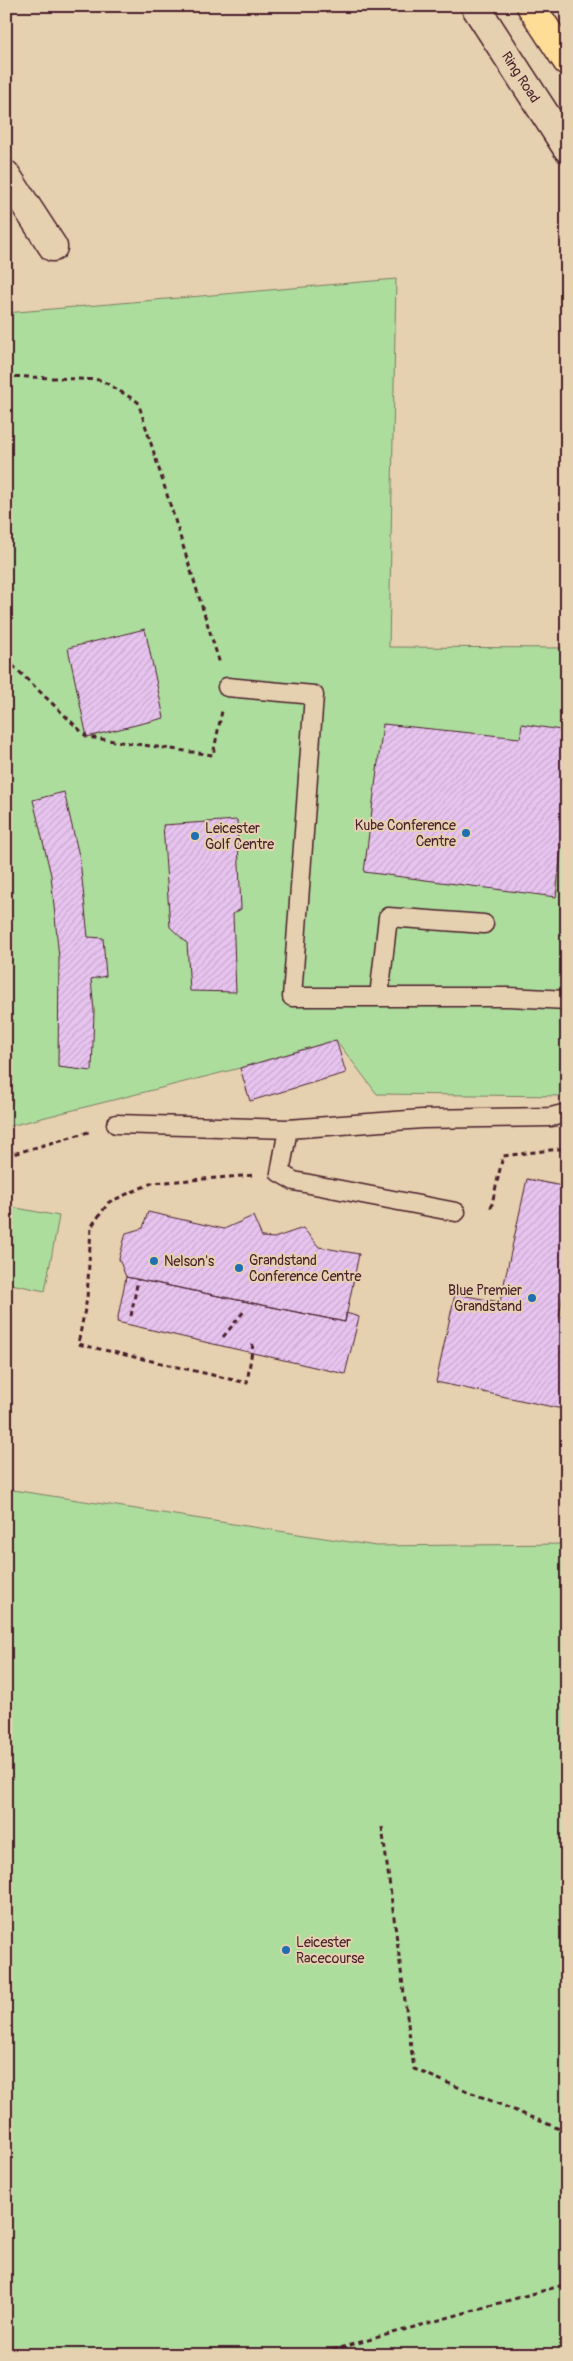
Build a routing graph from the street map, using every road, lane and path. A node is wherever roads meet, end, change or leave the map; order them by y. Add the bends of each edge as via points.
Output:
1 (475, 6) edge
2 (530, 6) edge
3 (567, 61) edge
4 (567, 148) edge
5 (6, 175) edge
6 (53, 247) dead end
7 (6, 376) edge
8 (6, 659) edge
9 (227, 687) junction
10 (484, 924) dead end
11 (378, 997) junction
12 (567, 1000) edge
13 (567, 1113) edge
14 (116, 1124) joint
15 (288, 1129) junction
16 (567, 1148) edge
17 (6, 1156) edge
18 (280, 1173) junction
19 (491, 1208) dead end
20 (456, 1212) dead end
21 (138, 1279) dead end
22 (245, 1310) dead end
23 (131, 1316) dead end
24 (223, 1337) dead end
25 (253, 1344) dead end
26 (382, 1827) dead end
27 (567, 2132) edge
28 (567, 2284) edge
29 (315, 2355) edge

1 - 4 street, Ring Road
2 - 3 highway
5 - 6 street
7 - 9 path via 101,380 138,402
8 - 9 path via 88,737 212,755
9 - 11 lane via 314,695 292,997
10 - 11 lane via 388,917
11 - 12 lane
13 - 15 lane via 551,1117 422,1119
14 - 15 lane
14 - 17 path
15 - 18 lane
16 - 19 path via 503,1156
18 - 20 lane via 294,1181
18 - 25 path via 152,1183 109,1202 91,1228 87,1300 78,1344 247,1383
21 - 23 path
22 - 24 path
26 - 27 path via 414,2069
28 - 29 path

